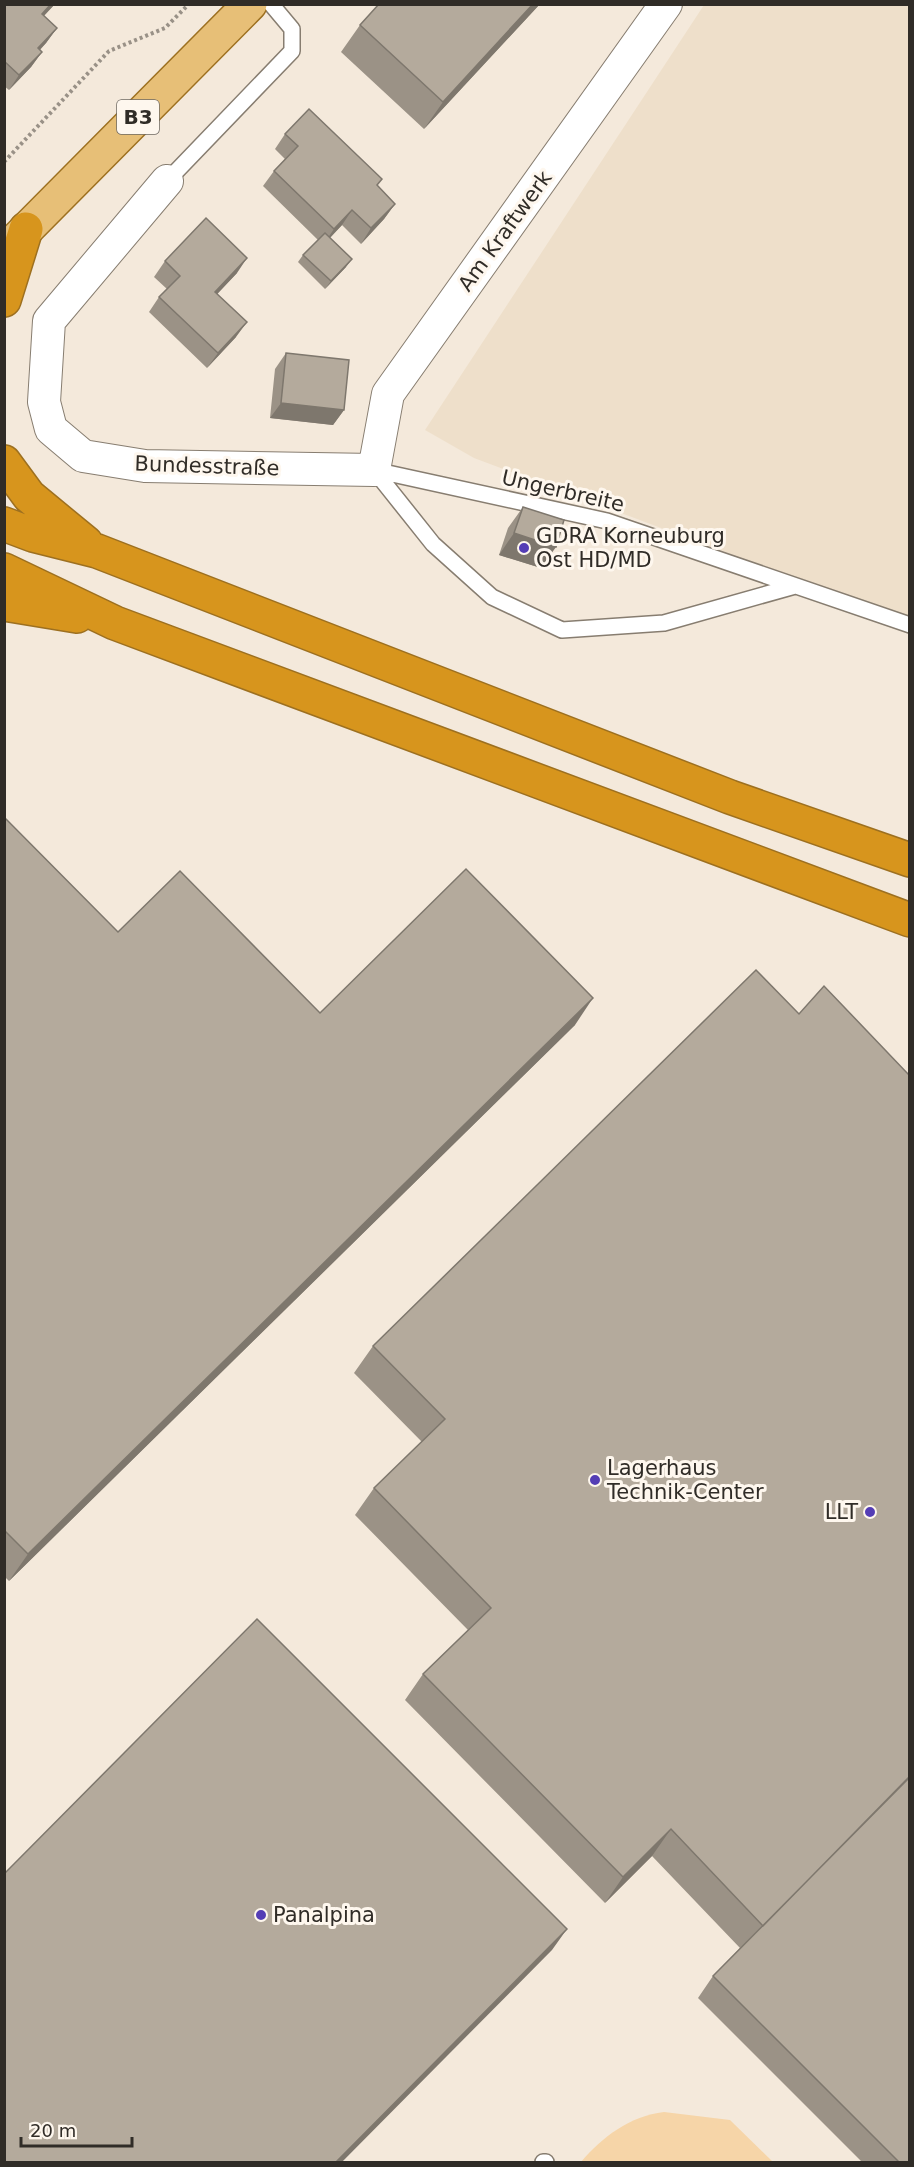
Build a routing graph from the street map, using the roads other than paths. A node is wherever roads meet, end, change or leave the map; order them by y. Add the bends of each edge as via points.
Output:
1 (250, 4) edge
2 (271, 4) edge
3 (666, 4) edge
4 (167, 181) joint
5 (15, 240) edge
6 (4, 300) edge
7 (4, 462) edge
8 (374, 470) junction
9 (4, 524) edge
10 (97, 551) junction
11 (4, 570) edge
12 (795, 586) junction
13 (4, 604) edge
14 (115, 623) junction
15 (909, 625) edge
16 (909, 860) edge
17 (909, 920) edge

1 - 5 main road, B3
2 - 4 lane via 292,29 292,51
3 - 8 street, Am Kraftwerk via 388,394
4 - 8 street, Bundesstraße via 49,321 44,402 51,429 84,456 145,466
5 - 6 highway
7 - 10 highway via 29,496
8 - 12 lane, Ungerbreite via 607,521
8 - 12 lane via 433,544 492,597 562,630 664,623
9 - 10 highway
10 - 16 highway via 730,797
11 - 14 highway
12 - 15 lane, Ungerbreite
13 - 14 highway
14 - 17 highway

